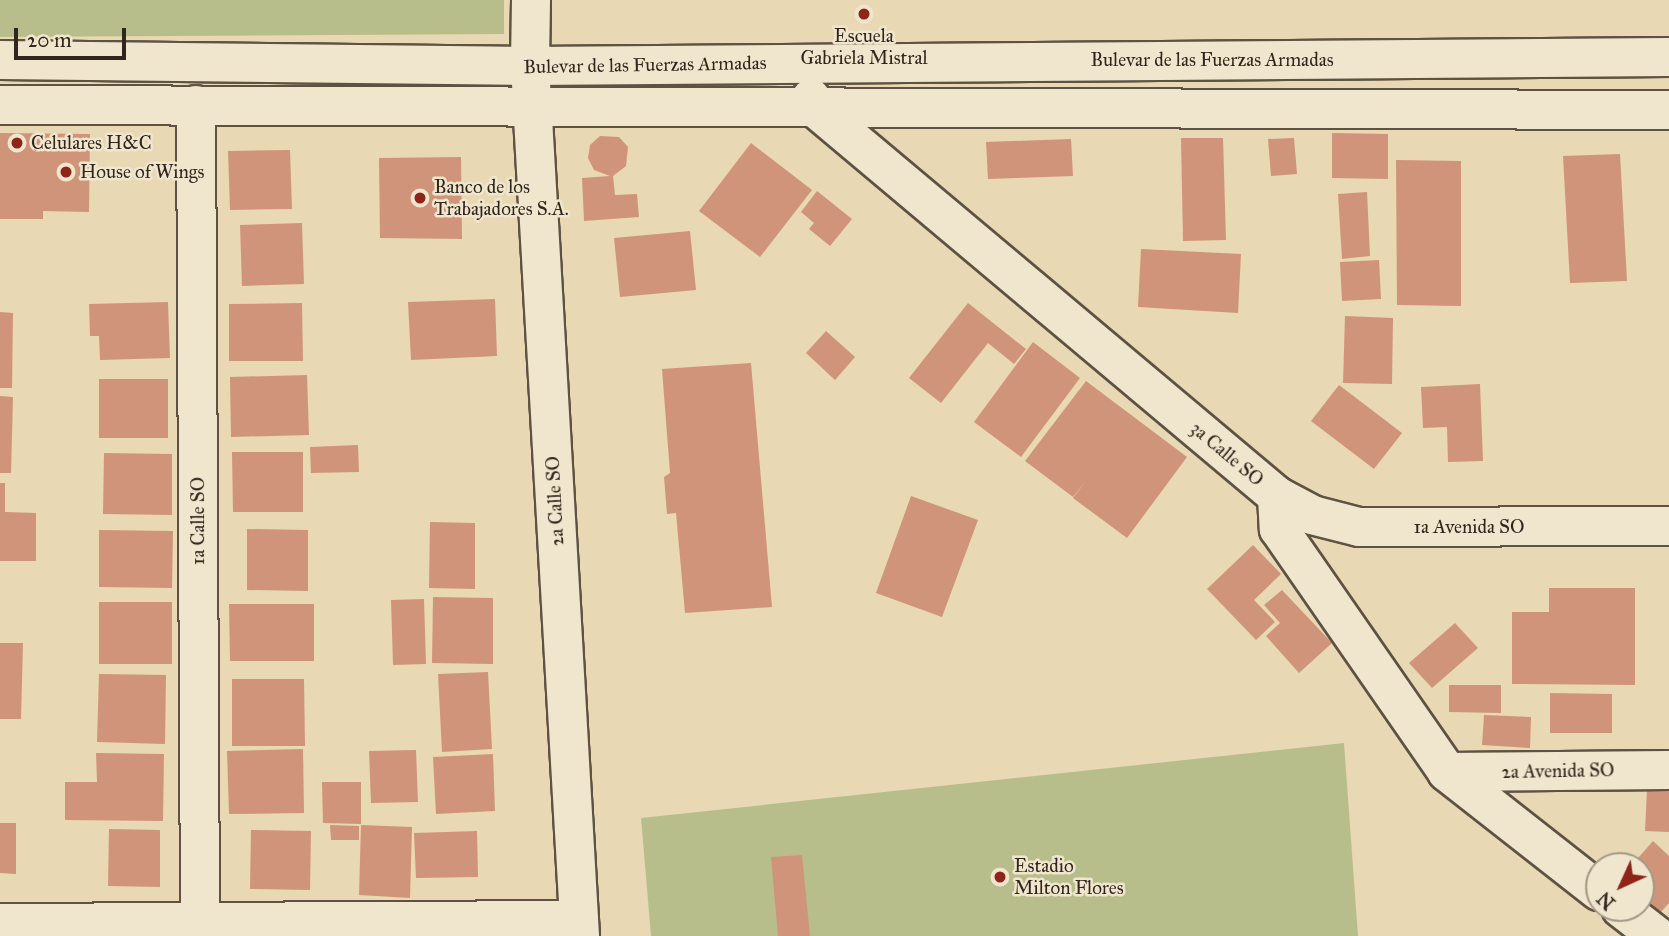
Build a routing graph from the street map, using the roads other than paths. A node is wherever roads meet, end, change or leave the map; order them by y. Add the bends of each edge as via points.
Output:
1 (531, 0) edge
2 (1669, 57) edge
3 (0, 60) edge
4 (799, 63) junction
5 (530, 66) junction
6 (0, 105) edge
7 (196, 106) junction
8 (532, 108) junction
9 (815, 108) junction
10 (1669, 110) edge
11 (1277, 496) junction
12 (1669, 526) edge
13 (1669, 769) edge
14 (1447, 772) junction
15 (1585, 880) edge
16 (1639, 922) edge
17 (0, 923) edge
18 (580, 928) edge
19 (200, 930) edge
20 (1657, 936) edge

1 - 5 street, 2a Calle SO
2 - 4 street, Bulevar de las Fuerzas Armadas
3 - 5 street, Bulevar de las Fuerzas Armadas
4 - 5 street, Bulevar de las Fuerzas Armadas
4 - 9 street
5 - 8 street, 2a Calle SO
6 - 7 street
7 - 8 street
7 - 19 street, 1a Calle SO
8 - 9 street
8 - 18 street, 2a Calle SO
9 - 10 street
9 - 11 street, 3a Calle SO
11 - 12 street, 1a Avenida SO via 1312,515 1359,527
11 - 14 street, 3a Calle SO via 1279,529
13 - 14 street, 2a Avenida SO
14 - 15 street, 3a Calle SO
16 - 20 street
17 - 19 street
18 - 19 street

